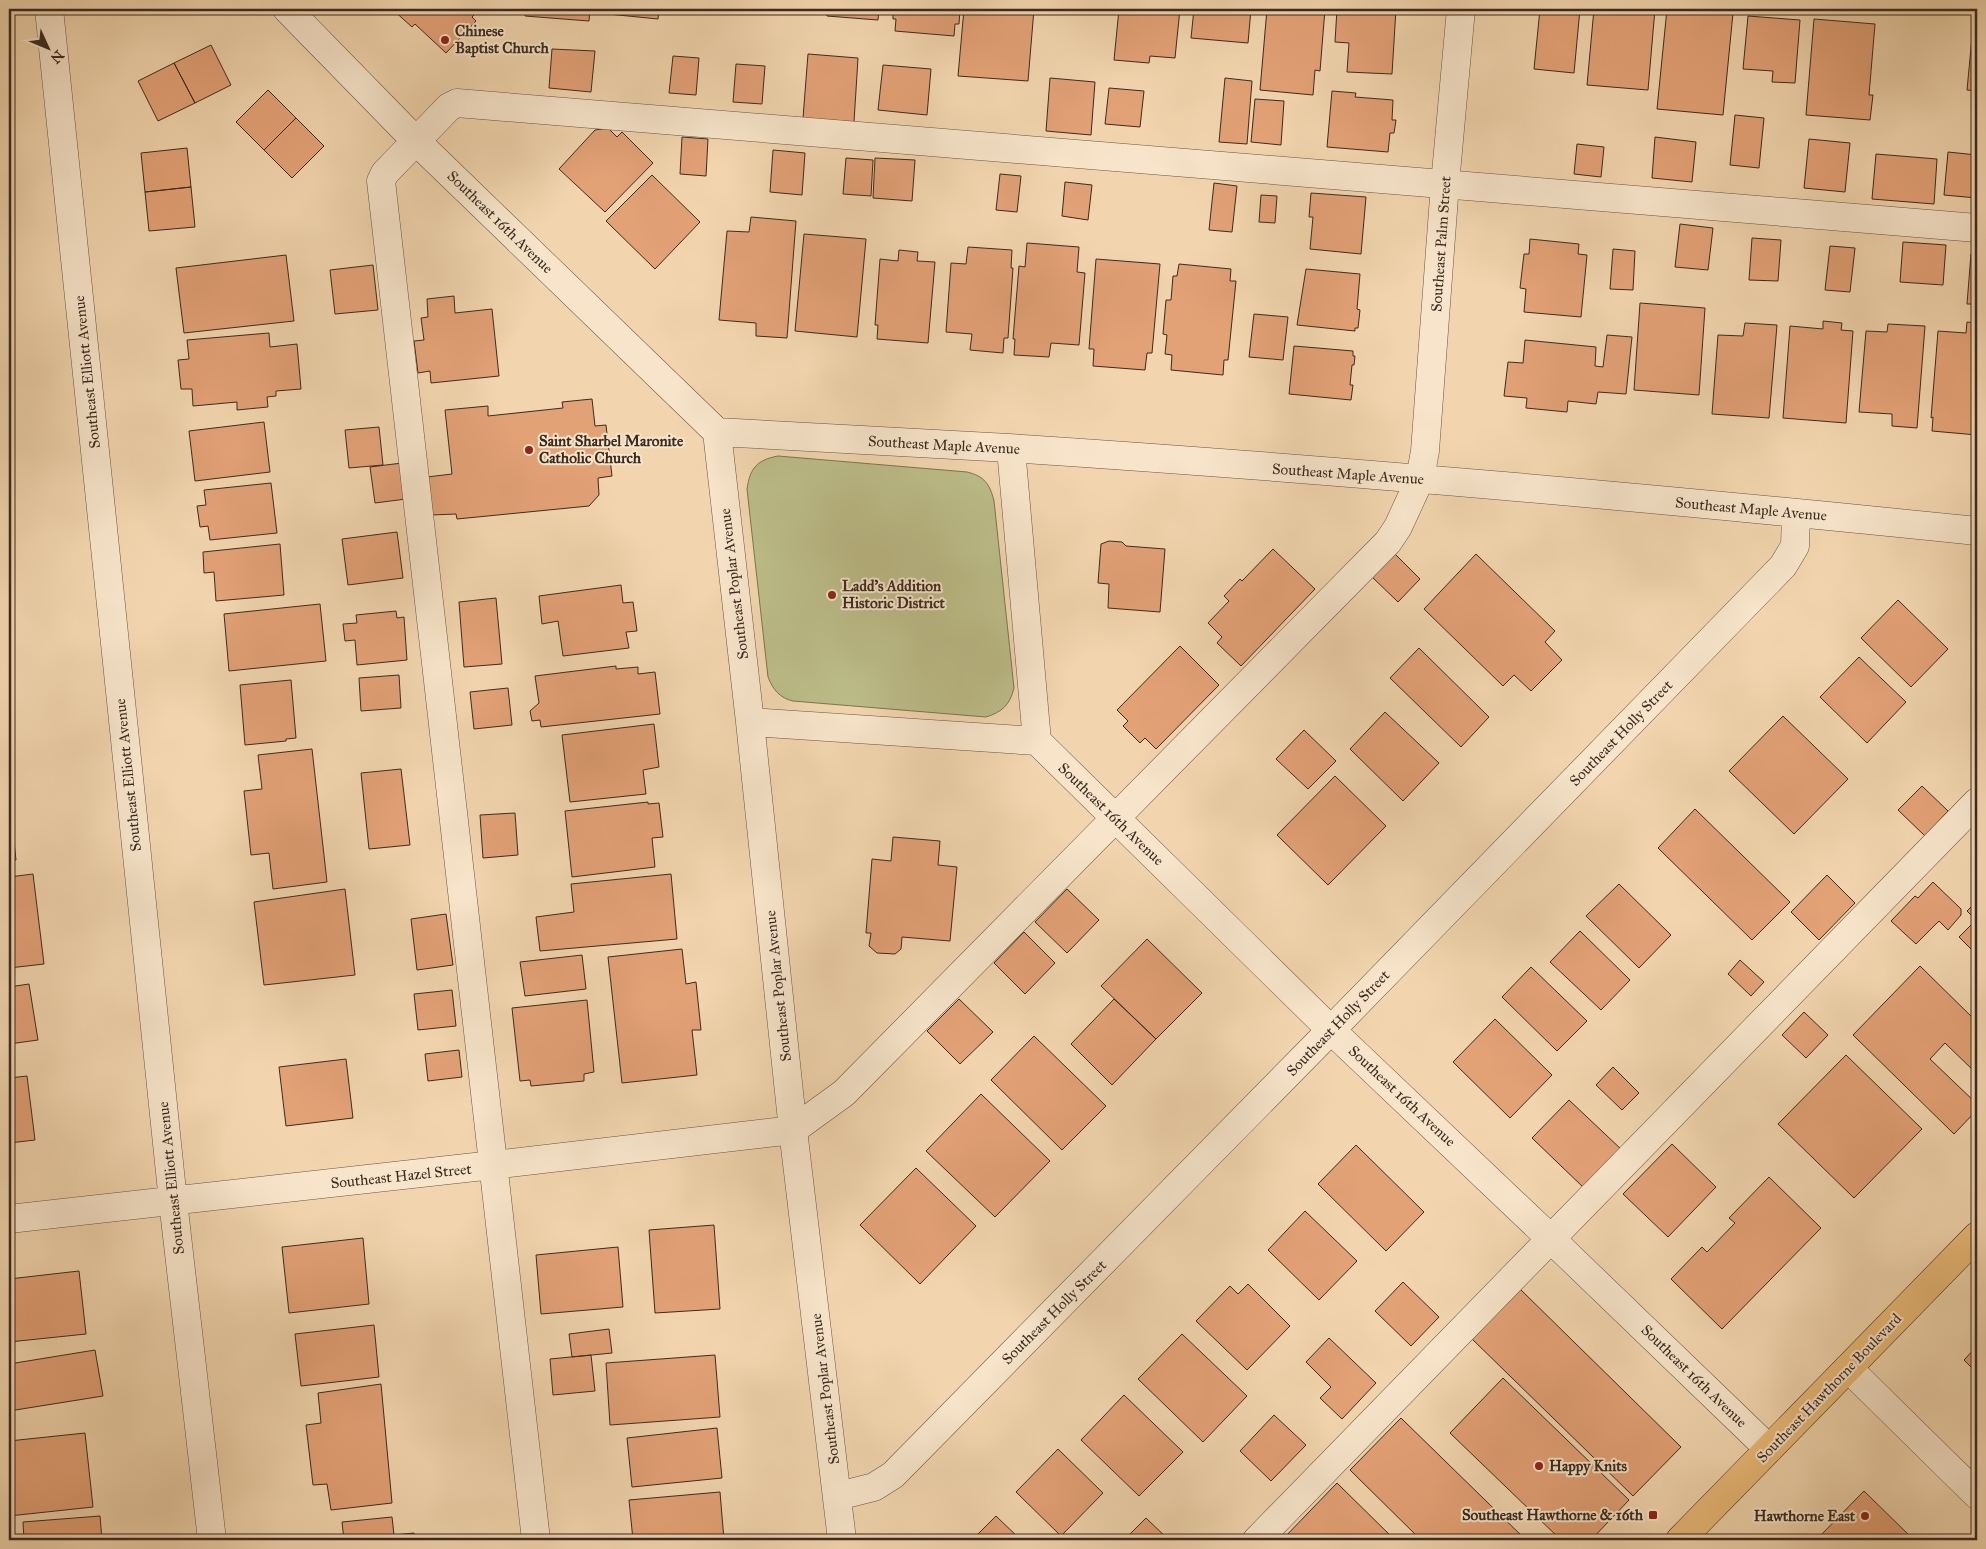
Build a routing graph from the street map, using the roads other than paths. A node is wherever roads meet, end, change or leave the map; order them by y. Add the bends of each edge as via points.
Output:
1 (49, 9) edge
2 (287, 9) edge
3 (1461, 9) edge
4 (416, 141) junction
5 (1445, 184) junction
6 (1977, 228) edge
7 (717, 432) junction
8 (1010, 449) junction
9 (1420, 479) junction
10 (1796, 513) junction
11 (1977, 531) edge
12 (750, 722) junction
13 (1037, 741) junction
14 (1977, 802) edge
15 (1114, 817) junction
16 (1331, 1030) junction
17 (793, 1130) junction
18 (493, 1165) junction
19 (173, 1201) junction
20 (9, 1220) edge
21 (1977, 1236) edge
22 (1552, 1239) junction
23 (1848, 1368) junction
24 (1769, 1449) junction
25 (1977, 1495) edge
26 (838, 1496) junction
27 (212, 1540) edge
28 (536, 1540) edge
29 (842, 1540) edge
30 (1257, 1540) edge
31 (1680, 1540) edge

1 - 19 street, Southeast Elliott Avenue
2 - 4 street, Southeast 16th Avenue
3 - 5 street, Southeast Palm Street
4 - 5 street via 449,107 458,103
4 - 7 street, Southeast 16th Avenue
4 - 18 street via 385,173 382,181
5 - 6 street
5 - 9 street, Southeast Palm Street via 1425,451
7 - 8 street, Southeast Maple Avenue
7 - 12 street, Southeast Poplar Avenue
8 - 9 street, Southeast Maple Avenue
8 - 13 street
9 - 10 street, Southeast Maple Avenue
9 - 15 street, Southeast Palm Street via 1388,542
10 - 11 street, Southeast Maple Avenue
10 - 16 street, Southeast Holly Street via 1795,546 1783,566
12 - 13 street
12 - 17 street, Southeast Poplar Avenue
13 - 15 street, Southeast 16th Avenue
14 - 22 street
15 - 16 street, Southeast 16th Avenue
15 - 17 street, Southeast Palm Street via 844,1093
16 - 22 street, Southeast 16th Avenue
16 - 26 street, Southeast Holly Street via 893,1475 874,1487
17 - 18 street, Southeast Hazel Street
17 - 26 street, Southeast Poplar Avenue
18 - 19 street, Southeast Hazel Street
18 - 28 street
19 - 20 street, Southeast Hazel Street
19 - 27 street, Southeast Elliott Avenue
21 - 23 main road, Southeast Hawthorne Boulevard
22 - 24 street, Southeast 16th Avenue
22 - 30 street
23 - 24 main road, Southeast Hawthorne Boulevard
23 - 25 street
24 - 31 main road, Southeast Hawthorne Boulevard
26 - 29 street, Southeast Poplar Avenue

